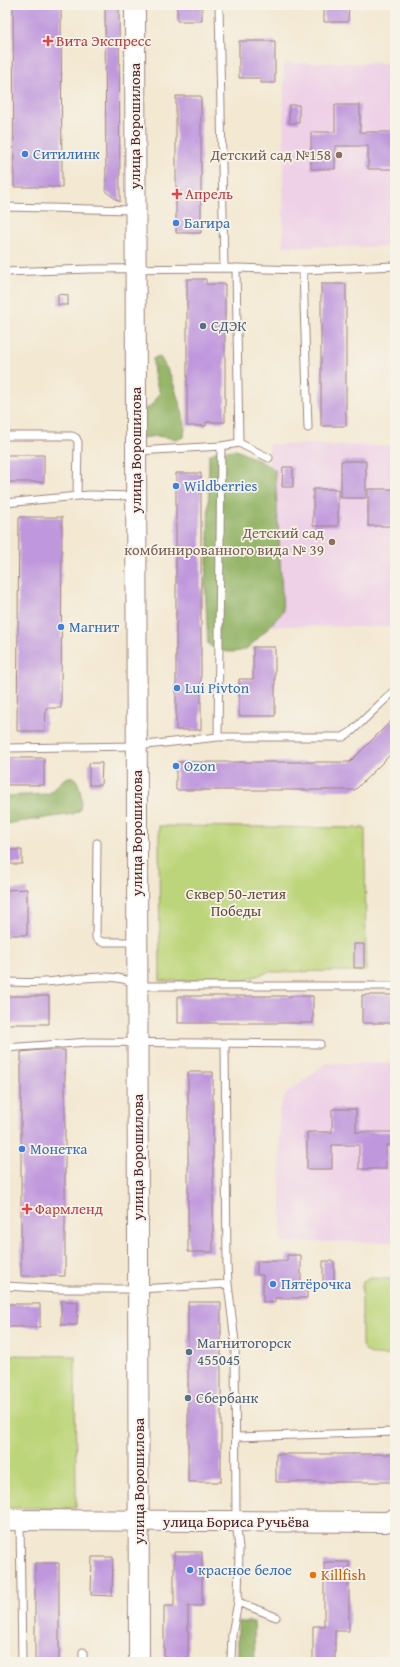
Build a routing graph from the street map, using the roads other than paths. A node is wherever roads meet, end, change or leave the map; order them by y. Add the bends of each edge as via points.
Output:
1 (135, 5) edge
2 (219, 5) edge
3 (5, 207) edge
4 (136, 210) junction
5 (395, 266) edge
6 (136, 268) junction
7 (224, 268) junction
8 (236, 268) junction
9 (303, 270) junction
10 (5, 272) edge
11 (308, 428) dead end
12 (5, 436) edge
13 (239, 443) junction
14 (221, 446) junction
15 (136, 451) junction
16 (269, 458) dead end
17 (77, 496) junction
18 (136, 496) junction
19 (5, 503) edge
20 (395, 690) edge
21 (218, 737) junction
22 (137, 746) junction
23 (5, 748) edge
24 (97, 843) dead end
25 (138, 942) junction
26 (5, 982) edge
27 (138, 986) junction
28 (395, 986) edge
29 (138, 1042) junction
30 (225, 1043) junction
31 (320, 1044) dead end
32 (5, 1048) edge
33 (228, 1284) junction
34 (5, 1286) edge
35 (139, 1289) junction
36 (395, 1432) edge
37 (236, 1437) junction
38 (13, 1520) edge
39 (395, 1520) edge
40 (139, 1521) junction
41 (236, 1521) junction
42 (238, 1602) junction
43 (276, 1617) dead end
44 (83, 1652) dead end
45 (22, 1662) edge
46 (83, 1662) edge
47 (139, 1662) edge
48 (231, 1662) edge

1 - 4 main road, улица Ворошилова
2 - 7 lane
3 - 4 lane
4 - 6 main road, улица Ворошилова
5 - 9 lane
6 - 7 lane
6 - 10 lane
6 - 15 main road, улица Ворошилова
7 - 8 lane
8 - 9 lane
8 - 13 lane
9 - 11 lane
12 - 17 lane via 76,438
13 - 14 lane
13 - 16 lane
14 - 15 lane
14 - 21 lane
15 - 18 main road, улица Ворошилова
17 - 18 lane
17 - 19 lane
18 - 22 main road, улица Ворошилова
20 - 21 lane via 343,737
21 - 22 lane
22 - 23 lane
22 - 25 main road, улица Ворошилова
24 - 25 lane via 96,938 102,942
25 - 27 main road, улица Ворошилова
26 - 27 lane via 110,977 126,980
27 - 28 lane
27 - 29 main road, улица Ворошилова
29 - 30 lane
29 - 32 lane via 89,1042
29 - 35 main road, улица Ворошилова
30 - 31 lane
30 - 33 lane
33 - 35 lane
33 - 37 lane via 236,1342
34 - 35 lane
35 - 40 main road, улица Ворошилова
36 - 37 lane
37 - 41 lane
38 - 40 main road, улица Бориса Ручьёва
38 - 45 lane
39 - 41 main road, улица Бориса Ручьёва
40 - 41 main road, улица Бориса Ручьёва
40 - 47 main road, улица Ворошилова
41 - 42 lane via 239,1548
42 - 43 lane
42 - 48 lane via 232,1634
44 - 46 lane

